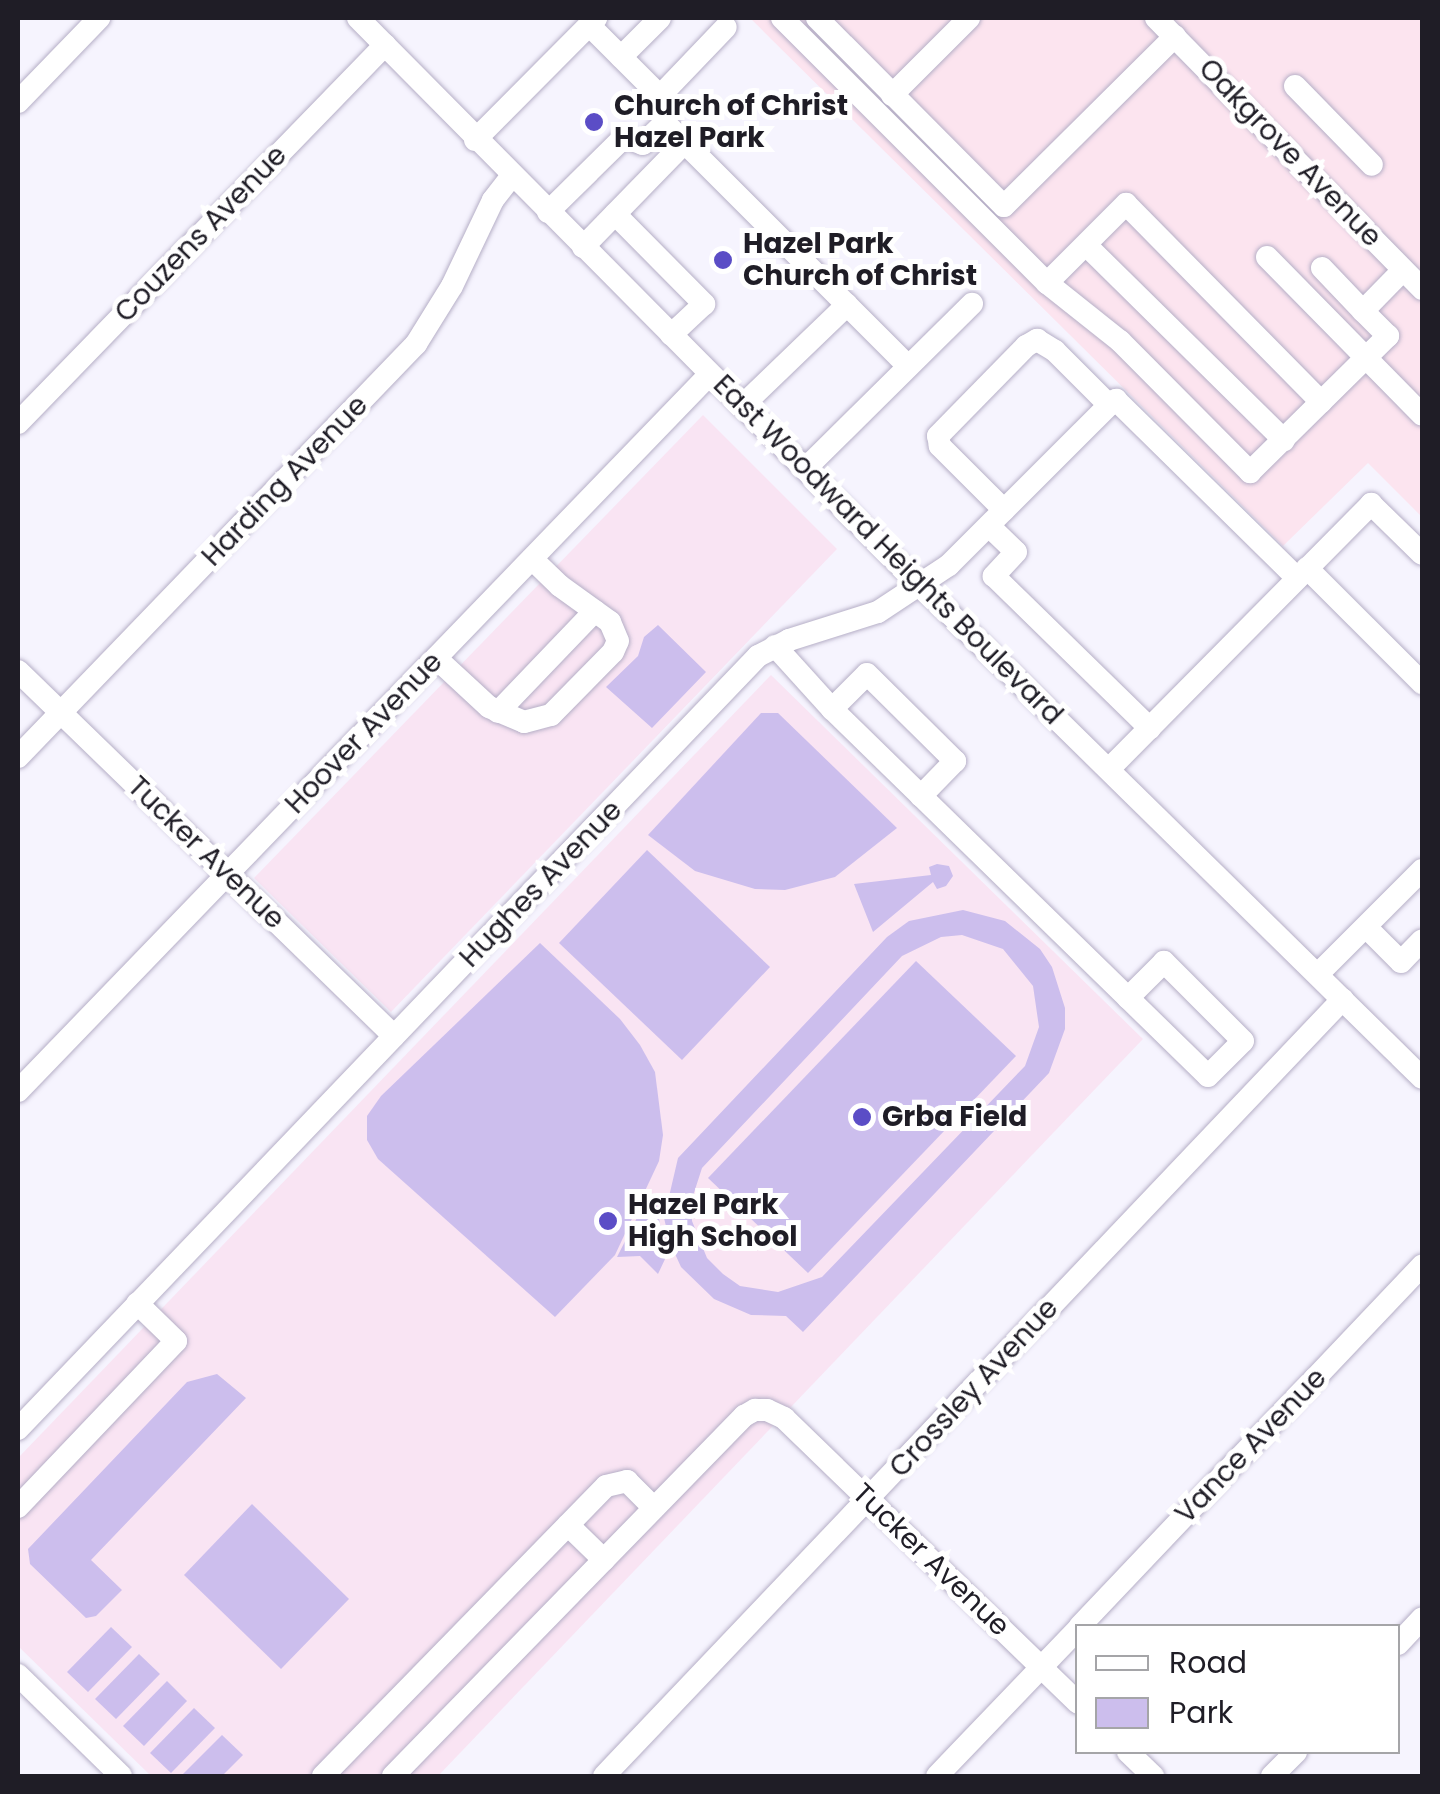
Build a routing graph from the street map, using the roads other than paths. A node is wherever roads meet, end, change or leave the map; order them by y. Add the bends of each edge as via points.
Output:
1 (99, 18) edge
2 (358, 18) edge
3 (660, 18) edge
4 (782, 18) edge
5 (817, 18) edge
6 (969, 18) edge
7 (1156, 18) edge
8 (592, 21) edge
9 (726, 27) dead end
10 (1175, 36) junction
11 (385, 44) junction
12 (621, 57) junction
13 (1295, 86) dead end
14 (892, 95) junction
15 (660, 96) junction
16 (18, 102) edge
17 (665, 123) junction
18 (475, 140) junction
19 (684, 142) junction
20 (1372, 165) dead end
21 (512, 176) junction
22 (548, 212) junction
23 (614, 214) junction
24 (1086, 245) junction
25 (582, 247) junction
26 (1268, 256) dead end
27 (1322, 268) dead end
28 (1403, 270) junction
29 (1047, 283) junction
30 (1422, 289) edge
31 (972, 304) dead end
32 (847, 305) junction
33 (1363, 310) junction
34 (672, 335) junction
35 (1366, 358) junction
36 (908, 366) junction
37 (710, 374) junction
38 (1322, 402) junction
39 (1109, 405) junction
40 (742, 406) junction
41 (1422, 415) edge
42 (18, 423) edge
43 (1284, 440) junction
44 (805, 469) junction
45 (997, 518) junction
46 (1422, 554) edge
47 (532, 559) junction
48 (1302, 573) junction
49 (919, 583) junction
50 (595, 612) junction
51 (775, 646) junction
52 (436, 658) junction
53 (18, 670) edge
54 (1422, 683) edge
55 (832, 709) junction
56 (60, 712) junction
57 (498, 712) junction
58 (1150, 728) junction
59 (18, 757) edge
60 (1109, 770) junction
61 (921, 796) junction
62 (1422, 870) edge
63 (227, 874) junction
64 (1366, 928) junction
65 (1422, 940) edge
66 (1318, 974) junction
67 (1128, 998) junction
68 (1344, 999) junction
69 (394, 1036) junction
70 (1227, 1057) junction
71 (1422, 1078) edge
72 (1258, 1088) junction
73 (18, 1091) edge
74 (1422, 1266) edge
75 (137, 1304) junction
76 (18, 1429) edge
77 (868, 1499) junction
78 (18, 1507) edge
79 (654, 1508) junction
80 (568, 1525) junction
81 (604, 1560) junction
82 (1422, 1618) edge
83 (1083, 1624) edge
84 (1075, 1632) edge
85 (1400, 1642) edge
86 (1041, 1667) junction
87 (21, 1684) edge
88 (1075, 1699) edge
89 (1130, 1754) edge
90 (1294, 1754) edge
91 (122, 1776) edge
92 (322, 1776) edge
93 (394, 1776) edge
94 (604, 1776) edge
95 (938, 1776) edge
96 (1153, 1776) edge
97 (1272, 1776) edge

1 - 16 street
2 - 11 street, East Woodward Heights Boulevard
3 - 12 street
4 - 29 street
5 - 14 street
6 - 14 street
7 - 10 street, Oakgrove Avenue
8 - 12 street
8 - 18 street
9 - 15 street
10 - 14 street via 1004,206
10 - 28 street, Oakgrove Avenue
11 - 18 street, East Woodward Heights Boulevard
11 - 42 street, Couzens Avenue
12 - 15 street
13 - 20 street
15 - 17 street
17 - 19 street
17 - 22 street via 643,144 624,137
18 - 21 street, East Woodward Heights Boulevard
19 - 23 street
19 - 32 street
21 - 22 street, East Woodward Heights Boulevard
21 - 56 street, Harding Avenue via 416,344
22 - 25 street, East Woodward Heights Boulevard
23 - 25 street
23 - 34 street via 704,304
24 - 29 street
24 - 38 street via 1126,204
24 - 43 street
25 - 34 street, East Woodward Heights Boulevard
26 - 35 street
27 - 33 street
28 - 30 street, Oakgrove Avenue
28 - 33 street
29 - 43 street via 1120,341 1250,472
31 - 36 street
32 - 36 street
32 - 40 street
33 - 35 street via 1388,336
34 - 37 street, East Woodward Heights Boulevard
35 - 38 street
35 - 41 street
36 - 44 street
37 - 40 street, East Woodward Heights Boulevard
37 - 47 street, Hoover Avenue
38 - 43 street
39 - 45 street, Hughes Avenue
39 - 45 street via 1055,352 1037,340 1026,346 938,436
39 - 48 street via 1116,400
40 - 44 street, East Woodward Heights Boulevard
44 - 49 street, East Woodward Heights Boulevard
45 - 49 street, Hughes Avenue via 949,566
45 - 58 street via 1016,552 994,576
46 - 48 street via 1371,504
47 - 50 street
47 - 52 street, Hoover Avenue
48 - 54 street
48 - 58 street
49 - 51 street, Hughes Avenue via 853,622
49 - 60 street, East Woodward Heights Boulevard
50 - 57 street
50 - 57 street via 616,630 613,652 540,721
51 - 55 street
51 - 69 street, Hughes Avenue via 758,656
52 - 57 street
52 - 63 street, Hoover Avenue
53 - 56 street, Tucker Avenue
55 - 61 street
55 - 61 street via 867,674 956,761
56 - 59 street, Harding Avenue
56 - 63 street, Tucker Avenue
58 - 60 street
60 - 66 street, East Woodward Heights Boulevard
61 - 67 street
62 - 64 street
63 - 69 street, Tucker Avenue
63 - 73 street, Hoover Avenue
64 - 65 street via 1401,962
64 - 66 street
66 - 68 street, East Woodward Heights Boulevard
67 - 70 street via 1208,1076
67 - 70 street via 1164,962 1243,1041
68 - 71 street, East Woodward Heights Boulevard
68 - 72 street, Crossley Avenue
69 - 75 street, Hughes Avenue
70 - 72 street
72 - 77 street, Crossley Avenue
74 - 83 street, Vance Avenue
75 - 76 street, Hughes Avenue
75 - 78 street via 176,1341
77 - 79 street, Tucker Avenue via 784,1418 767,1410 744,1416
77 - 86 street, Tucker Avenue
77 - 94 street, Crossley Avenue
79 - 80 street via 627,1481 616,1480
79 - 81 street
80 - 81 street
80 - 92 street
81 - 93 street
82 - 85 street
84 - 86 street, Vance Avenue
86 - 88 street, Tucker Avenue
86 - 95 street, Vance Avenue
87 - 91 street
89 - 96 street
90 - 97 street

